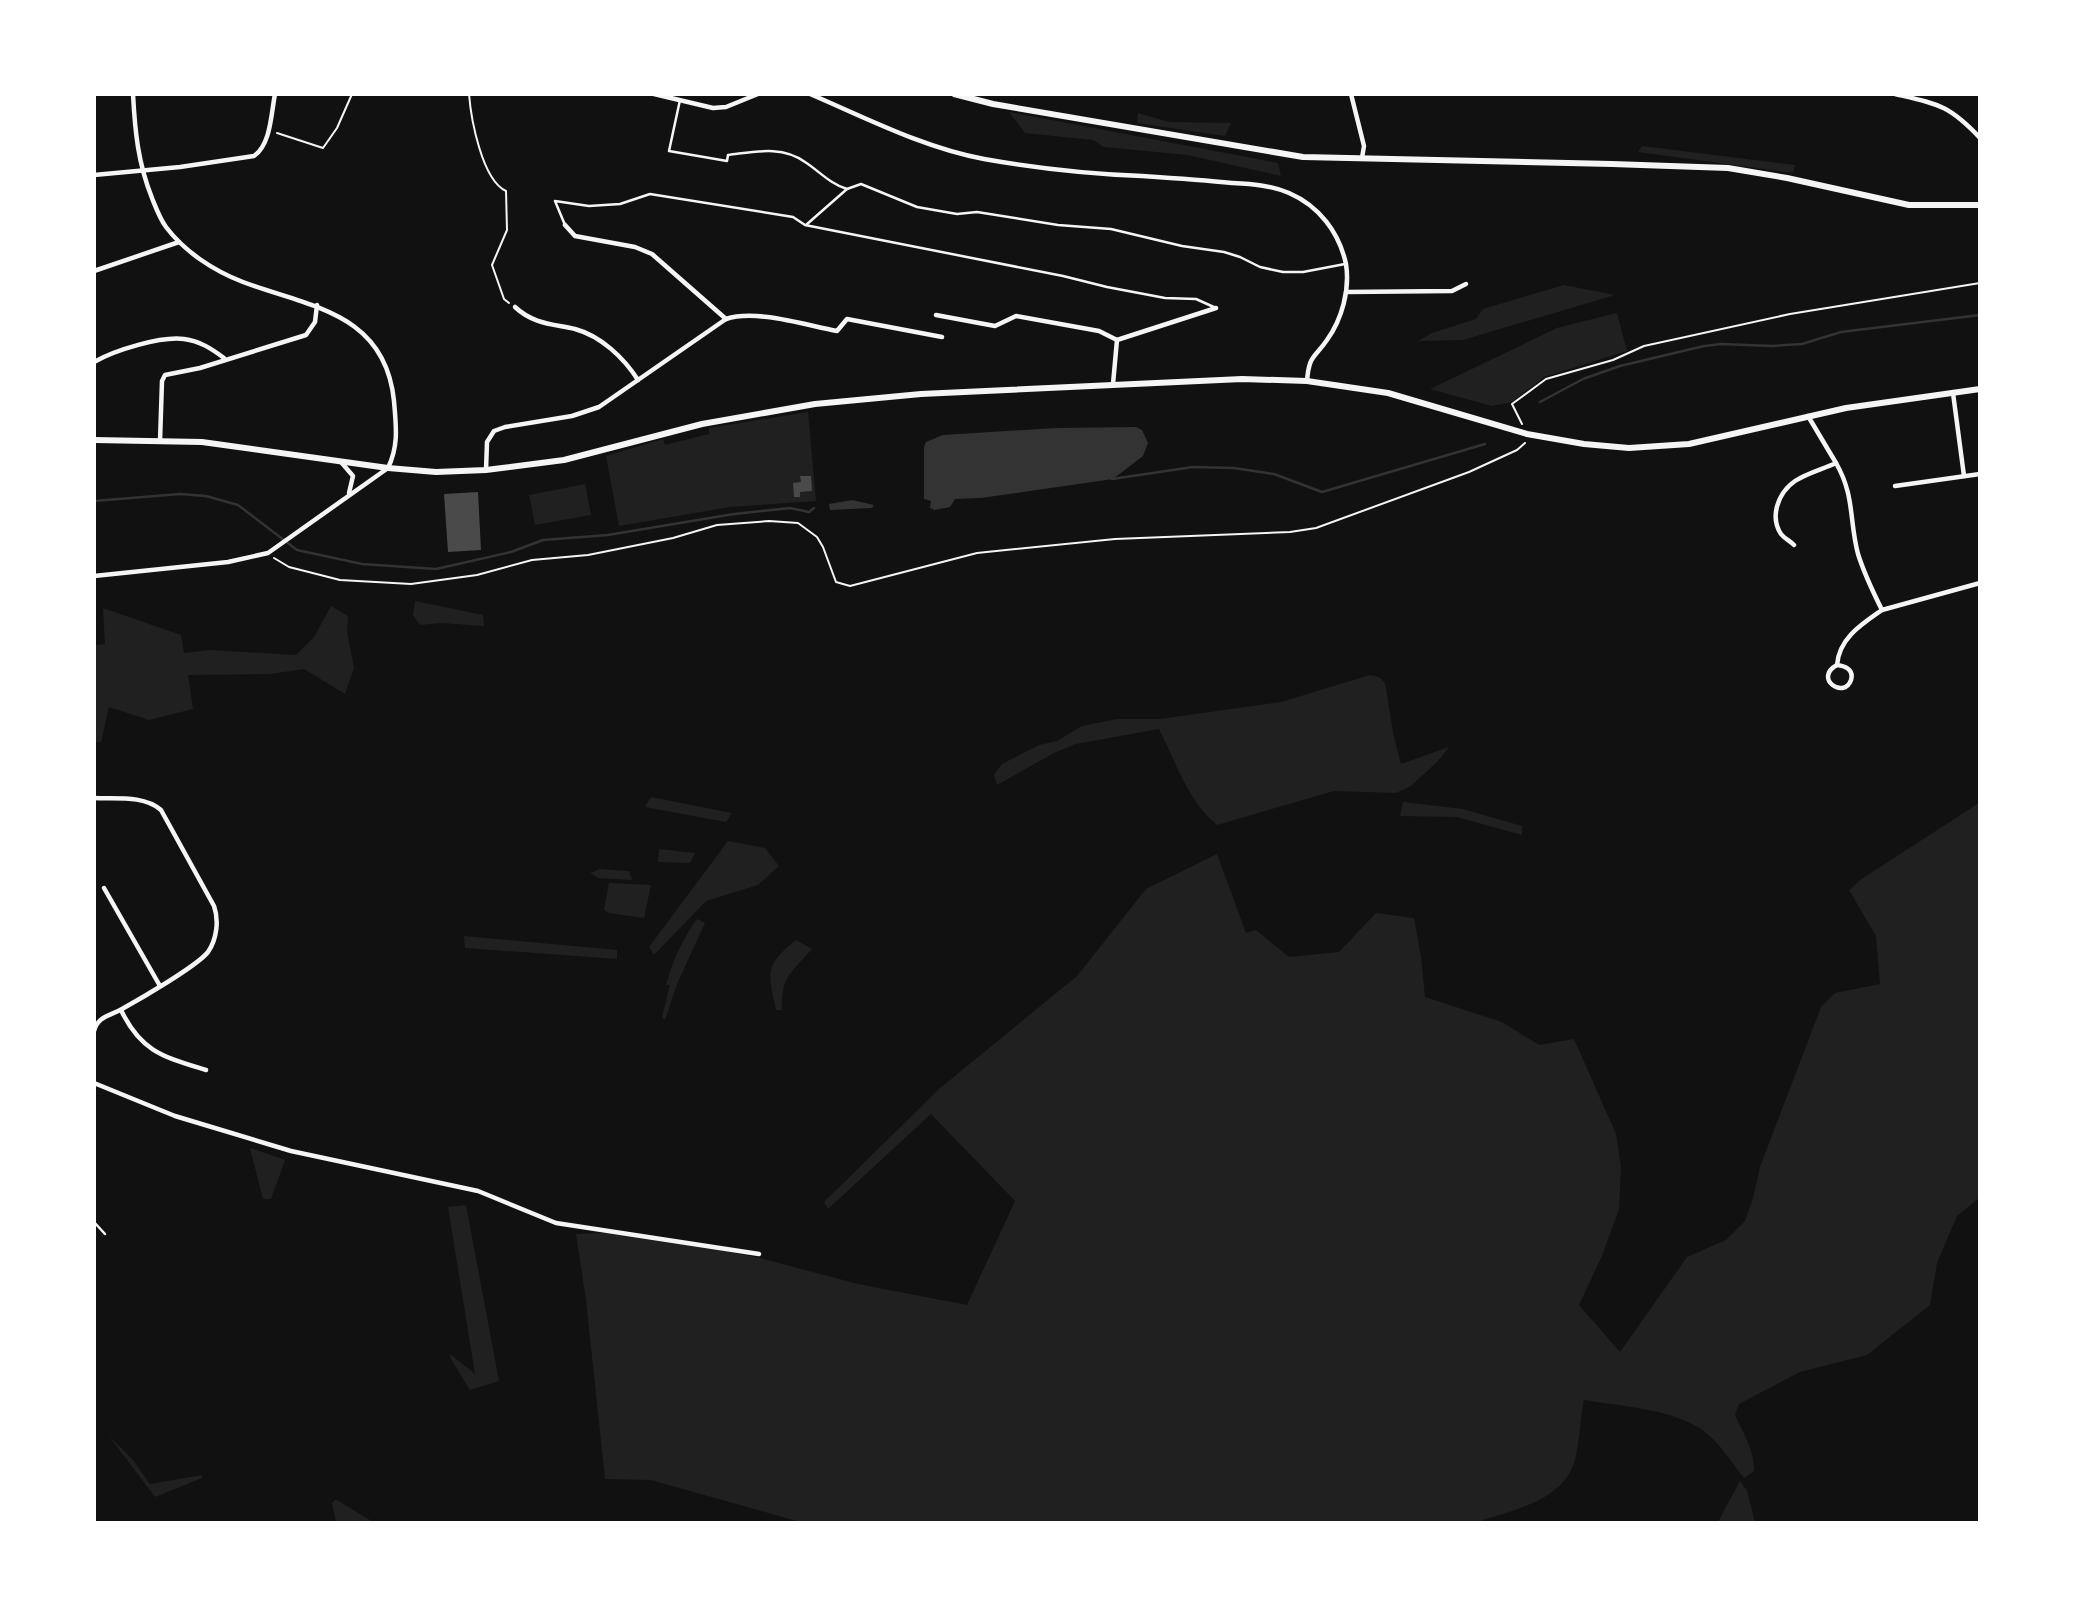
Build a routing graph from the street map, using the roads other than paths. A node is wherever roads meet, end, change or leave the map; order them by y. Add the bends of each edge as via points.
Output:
1 (133, 94) edge
2 (275, 94) edge
3 (654, 94) edge
4 (758, 94) edge
5 (810, 94) edge
6 (954, 94) edge
7 (1351, 94) edge
8 (1895, 94) edge
9 (965, 96) edge
10 (680, 100) junction
11 (1979, 138) edge
12 (1362, 158) junction
13 (141, 171) junction
14 (94, 175) edge
15 (847, 189) junction
16 (1979, 205) edge
17 (565, 225) joint
18 (805, 225) junction
19 (179, 242) junction
20 (1346, 264) junction
21 (94, 271) edge
22 (1466, 285) dead end
23 (1346, 292) junction
24 (317, 305) junction
25 (515, 307) road end
26 (1216, 308) joint
27 (936, 315) dead end
28 (726, 319) junction
29 (942, 337) dead end
30 (1117, 340) junction
31 (224, 358) junction
32 (94, 362) edge
33 (638, 380) junction
34 (1307, 382) junction
35 (1113, 384) junction
36 (1979, 389) edge
37 (1954, 393) junction
38 (1808, 416) junction
39 (94, 440) edge
40 (160, 441) junction
41 (340, 461) junction
42 (1836, 463) junction
43 (388, 468) junction
44 (486, 470) junction
45 (1979, 474) edge
46 (1964, 476) junction
47 (1895, 486) dead end
48 (347, 497) junction
49 (1794, 545) dead end
50 (94, 576) edge
51 (1979, 583) edge
52 (1882, 610) junction
53 (1837, 665) junction
54 (94, 797) edge
55 (104, 888) dead end
56 (160, 986) junction
57 (121, 1010) junction
58 (94, 1031) edge
59 (206, 1070) dead end
60 (94, 1083) edge
61 (94, 1222) edge
62 (105, 1234) dead end
63 (759, 1254) dead end

1 - 13 street
2 - 13 street via 269,131 254,156
3 - 10 street
4 - 10 street via 726,107
5 - 20 street via 925,141 983,159 1276,188 1322,216 1339,240
6 - 9 street
7 - 12 street via 1364,146
8 - 11 street via 1958,115
9 - 12 street via 1283,155
10 - 15 lane via 669,151 727,161 728,155 781,151
12 - 16 street via 1728,168 1909,205
13 - 14 street
13 - 19 street via 165,225
15 - 18 lane
15 - 20 lane via 861,184 917,207 957,214 977,212 1111,229 1224,252 1283,272
17 - 18 lane via 555,201 620,204 650,194 793,217
17 - 28 street via 575,236 652,254
18 - 26 lane via 1165,298 1196,299
19 - 21 street
19 - 24 street via 225,274
20 - 23 street
22 - 23 street via 1451,291
23 - 34 street via 1338,321 1308,365
24 - 31 street via 315,322 306,335
24 - 43 street via 348,321 368,340 388,374 397,436
25 - 33 street via 536,321 592,335
26 - 30 street
27 - 30 street via 995,326 1016,316 1099,331
28 - 29 street via 743,315 837,331 847,319
28 - 33 street
30 - 35 street
31 - 32 street via 197,342 177,339 140,345
31 - 40 street via 165,375
33 - 44 street via 599,407 494,431 487,442
34 - 35 street via 1242,379
34 - 38 street via 1388,393 1527,434 1619,447 1654,448 1701,441
35 - 44 street via 815,404 702,424 564,460
36 - 37 street
37 - 38 street
37 - 46 street
38 - 42 street
39 - 40 street
40 - 41 street via 228,444
41 - 43 street
41 - 48 street via 353,476
42 - 49 street via 1795,481 1784,492 1776,520
42 - 52 street via 1850,495 1858,552
43 - 44 street
43 - 48 street
45 - 46 street
46 - 47 street
48 - 50 street via 268,553 228,562
51 - 52 street
52 - 53 street via 1849,636
53 - 53 street via 1852,676 1846,687 1839,689 1828,674
54 - 56 street via 143,800 161,810 216,914 215,936 207,953
55 - 56 street
56 - 57 street
57 - 58 street via 102,1017
57 - 59 street via 130,1029 154,1051
60 - 63 street via 175,1116 292,1151 478,1191 556,1223
61 - 62 lane

